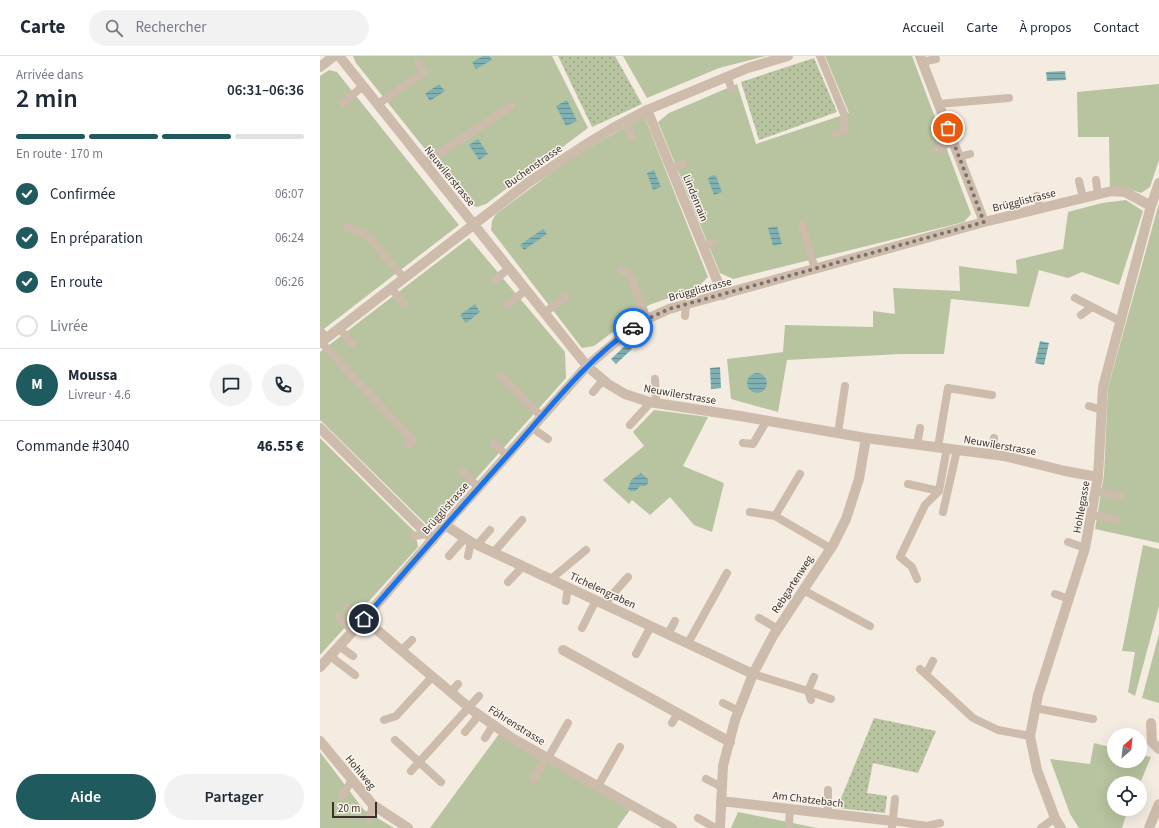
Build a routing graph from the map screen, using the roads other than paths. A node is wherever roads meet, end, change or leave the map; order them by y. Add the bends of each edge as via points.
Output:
1 (334, 56) edge
2 (339, 56) edge
3 (788, 56) edge
4 (820, 56) edge
5 (921, 59) edge
6 (936, 59) dead end
7 (418, 62) dead end
8 (320, 68) edge
9 (727, 76) junction
10 (363, 86) junction
11 (732, 90) dead end
12 (1009, 98) dead end
13 (343, 103) dead end
14 (378, 104) junction
15 (938, 104) junction
16 (510, 106) dead end
17 (647, 110) junction
18 (625, 122) junction
19 (835, 134) dead end
20 (632, 137) dead end
21 (952, 141) junction
22 (938, 149) dead end
23 (970, 154) dead end
24 (959, 158) junction
25 (425, 163) junction
26 (683, 164) dead end
27 (671, 169) junction
28 (1096, 180) dead end
29 (1079, 181) dead end
30 (1159, 183) edge
31 (1098, 194) junction
32 (1037, 196) dead end
33 (1083, 198) junction
34 (1151, 206) junction
35 (1040, 208) junction
36 (984, 222) junction
37 (474, 224) junction
38 (802, 225) dead end
39 (348, 227) dead end
40 (713, 242) dead end
41 (703, 247) junction
42 (509, 268) junction
43 (815, 269) junction
44 (622, 270) dead end
45 (404, 278) junction
46 (495, 280) dead end
47 (391, 288) junction
48 (526, 290) junction
49 (723, 295) junction
50 (566, 297) dead end
51 (1074, 298) dead end
52 (404, 304) dead end
53 (507, 305) dead end
54 (686, 305) junction
55 (1092, 307) junction
56 (544, 313) junction
57 (1081, 315) dead end
58 (685, 316) dead end
59 (647, 319) junction
60 (1120, 321) junction
61 (339, 328) junction
62 (322, 338) edge
63 (352, 343) dead end
64 (587, 366) junction
65 (501, 376) dead end
66 (655, 379) dead end
67 (603, 380) junction
68 (845, 386) dead end
69 (593, 392) dead end
70 (992, 395) dead end
71 (654, 402) junction
72 (1089, 406) dead end
73 (1102, 410) junction
74 (542, 417) junction
75 (767, 420) junction
76 (630, 425) dead end
77 (320, 428) edge
78 (532, 428) junction
79 (920, 428) dead end
80 (838, 433) junction
81 (866, 438) junction
82 (994, 438) dead end
83 (548, 439) dead end
84 (494, 443) dead end
85 (743, 443) dead end
86 (917, 444) junction
87 (408, 445) dead end
88 (947, 448) junction
89 (992, 454) junction
90 (507, 456) junction
91 (462, 471) dead end
92 (800, 474) dead end
93 (1098, 477) junction
94 (908, 484) dead end
95 (479, 488) junction
96 (939, 490) junction
97 (1096, 491) junction
98 (1120, 496) dead end
99 (750, 512) dead end
100 (943, 512) dead end
101 (1092, 515) junction
102 (775, 516) junction
103 (1116, 519) dead end
104 (522, 520) dead end
105 (446, 525) junction
106 (490, 530) dead end
107 (414, 536) dead end
108 (430, 537) junction
109 (471, 542) junction
110 (1068, 542) dead end
111 (830, 548) junction
112 (1085, 548) junction
113 (586, 550) dead end
114 (494, 552) junction
115 (449, 556) dead end
116 (468, 556) dead end
117 (523, 566) junction
118 (727, 573) dead end
119 (628, 577) dead end
120 (551, 579) junction
121 (917, 579) dead end
122 (508, 582) dead end
123 (568, 587) junction
124 (803, 590) junction
125 (1055, 594) dead end
126 (1069, 598) junction
127 (566, 601) dead end
128 (600, 602) junction
129 (347, 607) dead end
130 (338, 617) dead end
131 (759, 618) dead end
132 (363, 620) junction
133 (675, 621) dead end
134 (651, 626) junction
135 (870, 626) dead end
136 (582, 628) dead end
137 (778, 628) junction
138 (353, 631) junction
139 (668, 634) junction
140 (412, 640) dead end
141 (688, 643) junction
142 (339, 646) junction
143 (563, 650) dead end
144 (401, 651) junction
145 (636, 654) dead end
146 (330, 656) junction
147 (353, 656) dead end
148 (933, 661) dead end
149 (320, 667) edge
150 (753, 674) junction
151 (354, 675) dead end
152 (432, 677) junction
153 (814, 677) dead end
154 (458, 684) dead end
155 (808, 691) junction
156 (451, 692) junction
157 (479, 696) dead end
158 (831, 699) dead end
159 (811, 700) dead end
160 (723, 703) dead end
161 (469, 707) junction
162 (1035, 708) junction
163 (739, 711) junction
164 (678, 713) junction
165 (479, 715) junction
166 (384, 720) dead end
167 (1093, 720) dead end
168 (672, 722) dead end
169 (568, 723) dead end
170 (1151, 723) dead end
171 (494, 725) junction
172 (465, 732) dead end
173 (1030, 736) junction
174 (485, 738) dead end
175 (395, 740) dead end
176 (730, 742) junction
177 (321, 744) edge
178 (620, 747) dead end
179 (1159, 750) edge
180 (547, 758) junction
181 (419, 763) junction
182 (411, 771) dead end
183 (534, 779) dead end
184 (706, 779) dead end
185 (352, 780) junction
186 (442, 782) dead end
187 (598, 786) junction
188 (722, 787) junction
189 (828, 790) dead end
190 (342, 796) dead end
191 (896, 798) dead end
192 (721, 801) junction
193 (1159, 804) edge
194 (373, 805) junction
195 (790, 809) junction
196 (828, 813) junction
197 (698, 818) dead end
198 (1055, 818) junction
199 (369, 820) dead end
200 (940, 823) dead end
201 (789, 824) dead end
202 (892, 824) edge
203 (408, 828) edge
204 (672, 828) edge
205 (715, 828) edge
206 (720, 828) edge
207 (1041, 828) edge
208 (1061, 828) edge
209 (1149, 828) edge

1 - 8 street
2 - 10 street, Neuwilerstrasse
3 - 9 street, Buchenstrasse
4 - 19 lane via 844,114 844,130
5 - 6 lane
5 - 15 street
7 - 14 lane via 424,72
9 - 11 lane
9 - 17 street, Buchenstrasse
10 - 13 lane
10 - 14 street, Neuwilerstrasse
12 - 15 lane
14 - 25 street, Neuwilerstrasse
15 - 21 street
16 - 25 lane
17 - 18 street, Buchenstrasse
17 - 27 street, Lindenrain
18 - 20 lane
18 - 37 street, Buchenstrasse via 529,182
21 - 22 lane
21 - 24 street
23 - 24 lane
24 - 36 street
25 - 37 street, Neuwilerstrasse
26 - 27 lane
27 - 41 street, Lindenrain
28 - 31 lane
29 - 33 lane
30 - 34 street, Hohlegasse
31 - 33 street, Brügglistrasse
31 - 34 street, Brügglistrasse via 1125,192
32 - 35 lane
33 - 35 street, Brügglistrasse
34 - 60 street, Hohlegasse
35 - 36 street, Brügglistrasse
36 - 43 street, Brügglistrasse
37 - 42 street, Neuwilerstrasse
37 - 45 street, Buchenstrasse
38 - 43 lane
39 - 45 lane via 368,236
40 - 41 lane
41 - 49 street, Lindenrain
42 - 46 lane
42 - 48 street, Neuwilerstrasse
43 - 49 street, Brügglistrasse
44 - 59 lane via 631,277
45 - 47 street, Buchenstrasse
47 - 52 lane
47 - 61 street, Buchenstrasse
48 - 53 lane
48 - 56 street, Neuwilerstrasse
49 - 54 street, Brügglistrasse
50 - 56 lane
51 - 55 lane
54 - 58 lane
54 - 59 street, Brügglistrasse
55 - 57 lane
55 - 60 lane
56 - 64 street, Neuwilerstrasse
59 - 64 street, Brügglistrasse
60 - 73 street, Hohlegasse via 1103,386
61 - 62 street, Buchenstrasse
61 - 63 lane
62 - 87 lane via 413,441
64 - 67 street, Neuwilerstrasse
64 - 74 street, Brügglistrasse
65 - 74 lane
66 - 71 lane
67 - 69 lane
67 - 71 street, Neuwilerstrasse via 625,394
68 - 80 lane
70 - 88 lane via 948,388
71 - 75 street, Neuwilerstrasse
71 - 76 lane
72 - 73 lane
73 - 93 street, Hohlegasse
74 - 78 street, Brügglistrasse
75 - 80 street, Neuwilerstrasse
75 - 85 lane via 753,444
77 - 108 street
78 - 83 lane
78 - 90 street, Brügglistrasse
79 - 86 lane
80 - 81 street, Neuwilerstrasse
81 - 86 street, Neuwilerstrasse
81 - 111 street, Rebgartenweg via 859,479 846,519
82 - 89 lane
84 - 90 lane
86 - 88 street, Neuwilerstrasse
88 - 89 street, Neuwilerstrasse
88 - 96 lane
88 - 100 lane
89 - 93 street, Neuwilerstrasse
90 - 95 street, Brügglistrasse
91 - 95 lane
92 - 102 lane
93 - 97 street, Hohlegasse
94 - 96 lane
95 - 105 street, Brügglistrasse
96 - 121 lane via 925,505 900,557 912,567
97 - 98 lane
97 - 101 street, Hohlegasse
99 - 102 lane
101 - 103 lane
101 - 112 street, Hohlegasse
102 - 111 lane
104 - 114 lane
105 - 108 street, Brügglistrasse
105 - 109 street, Tichelengraben
106 - 109 lane
107 - 108 lane
108 - 132 street, Brügglistrasse
109 - 114 street, Tichelengraben
109 - 115 lane
109 - 116 lane
110 - 112 lane
111 - 124 street, Rebgartenweg
112 - 126 street, Hohlegasse
113 - 120 lane
114 - 117 street, Tichelengraben
117 - 120 street, Tichelengraben
117 - 122 lane
118 - 141 lane
119 - 128 lane
120 - 123 street, Tichelengraben
123 - 127 lane
123 - 128 street, Tichelengraben
124 - 135 lane
124 - 137 street, Rebgartenweg
125 - 126 lane
126 - 162 street, Hohlegasse
128 - 134 street, Tichelengraben
128 - 136 lane
129 - 132 lane
130 - 138 lane
131 - 137 lane
132 - 138 street, Brügglistrasse
132 - 144 street, Föhrenstrasse
133 - 139 lane
134 - 139 street, Tichelengraben
134 - 145 lane
137 - 150 street, Rebgartenweg
138 - 142 street, Brügglistrasse
139 - 141 street, Tichelengraben
140 - 144 lane
141 - 150 street, Tichelengraben
142 - 146 street, Brügglistrasse
142 - 147 lane
143 - 164 street
144 - 152 street, Föhrenstrasse
146 - 149 street, Brügglistrasse
146 - 151 lane
148 - 173 lane via 923,672 973,718 998,730
150 - 155 lane
150 - 163 street, Rebgartenweg
152 - 156 street, Föhrenstrasse
152 - 166 lane via 396,716
153 - 155 lane
154 - 156 lane
155 - 158 lane
155 - 159 lane
156 - 161 street, Föhrenstrasse
157 - 161 lane
160 - 163 lane
161 - 165 street, Föhrenstrasse
161 - 181 lane
162 - 167 lane
162 - 173 street, Hohlegasse
163 - 176 street, Rebgartenweg
164 - 168 lane
164 - 176 street
165 - 171 street, Föhrenstrasse
165 - 172 lane
169 - 180 lane
170 - 179 street via 1152,742
171 - 174 lane
171 - 180 street, Föhrenstrasse
173 - 198 street, Hohlegasse via 1037,770
175 - 181 lane
176 - 188 street, Rebgartenweg via 723,766
177 - 185 street, Hohlweg
178 - 187 lane
180 - 183 lane
180 - 187 street, Föhrenstrasse
181 - 182 lane
181 - 186 lane
184 - 188 lane
185 - 190 lane
185 - 194 street, Hohlweg
187 - 204 street, Föhrenstrasse
188 - 192 street, Rebgartenweg
189 - 196 lane
191 - 202 lane
192 - 195 street, Am Chatzebach
192 - 206 street, Rebgartenweg
193 - 209 street
194 - 199 lane
194 - 203 street, Hohlweg
195 - 196 street, Am Chatzebach
195 - 201 lane
196 - 202 street, Am Chatzebach
197 - 205 lane
198 - 207 lane
198 - 208 street, Hohlegasse
200 - 202 lane via 927,826

